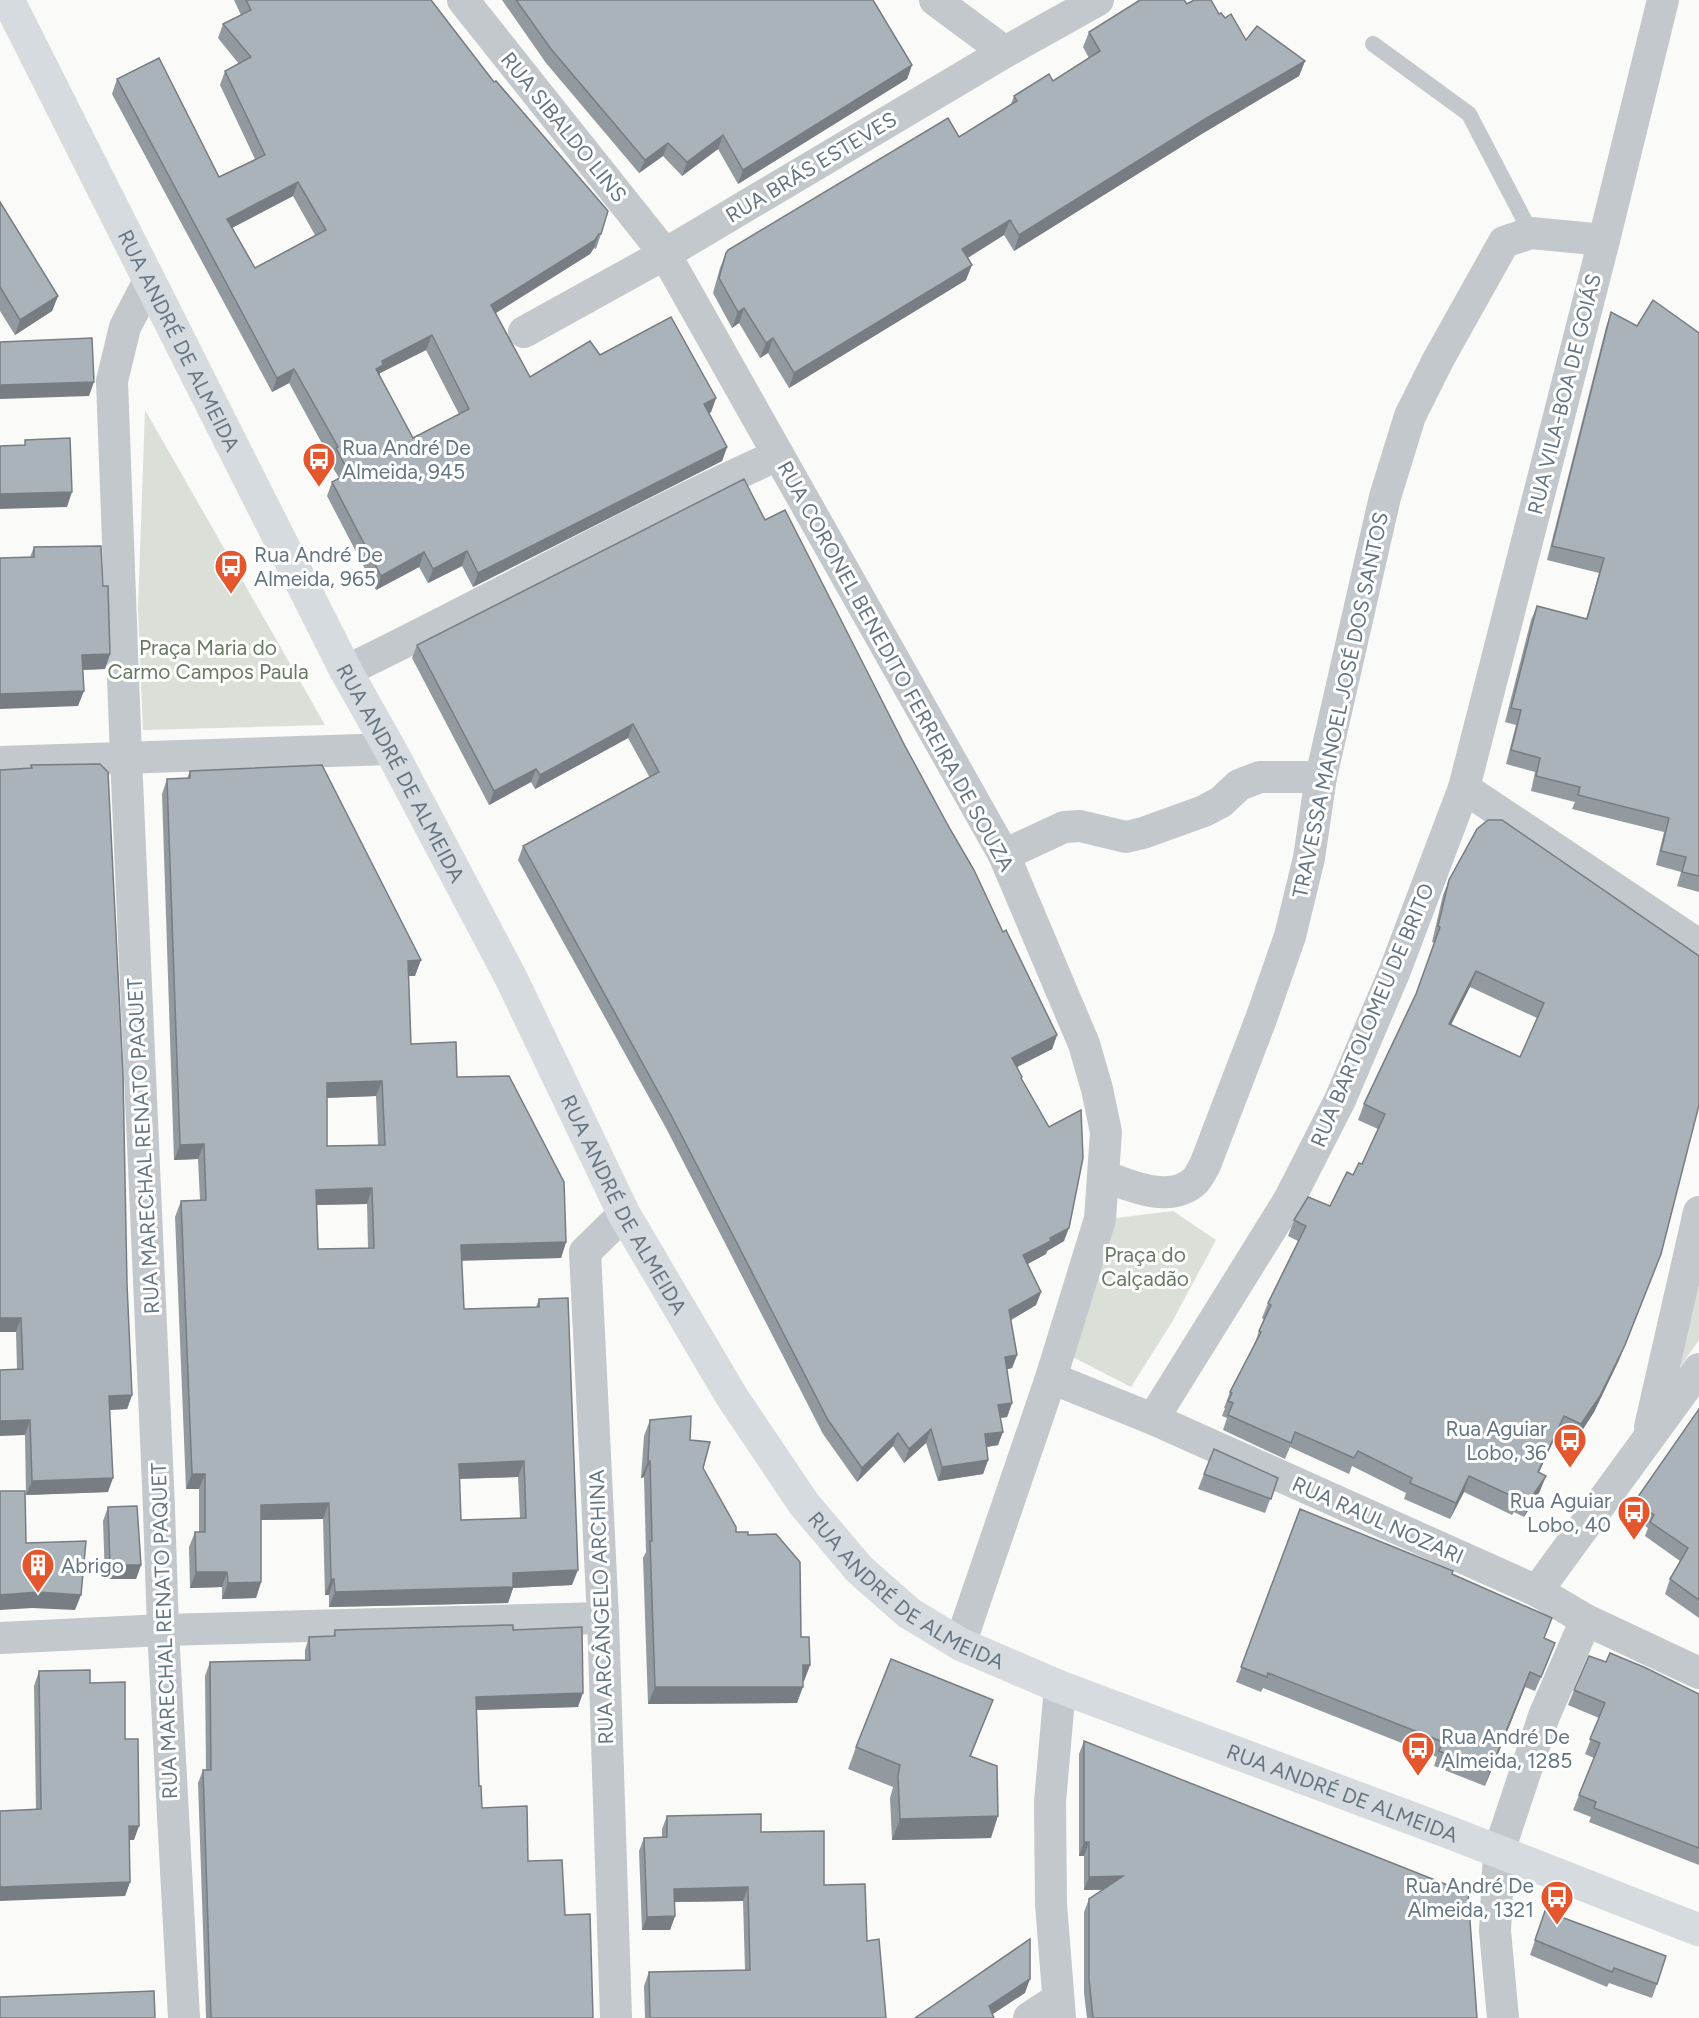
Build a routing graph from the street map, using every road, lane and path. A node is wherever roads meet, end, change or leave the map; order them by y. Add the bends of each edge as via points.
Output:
1 (8, 0) edge
2 (463, 0) edge
3 (935, 0) edge
4 (1098, 0) edge
5 (1663, 0) edge
6 (1373, 44) dead end
7 (1005, 52) junction
8 (1531, 233) junction
9 (1604, 240) junction
10 (665, 254) junction
11 (149, 281) junction
12 (524, 332) dead end
13 (778, 455) junction
14 (346, 671) junction
15 (390, 749) junction
16 (126, 757) junction
17 (0, 762) edge
18 (1321, 777) junction
19 (1464, 788) junction
20 (1004, 855) junction
21 (1699, 945) edge
22 (1104, 1176) junction
23 (1699, 1212) edge
24 (624, 1214) junction
25 (1699, 1369) edge
26 (1052, 1378) junction
27 (1153, 1419) junction
28 (1647, 1441) junction
29 (1537, 1591) junction
30 (603, 1618) junction
31 (1586, 1620) junction
32 (163, 1630) junction
33 (0, 1638) edge
34 (960, 1644) junction
35 (1699, 1673) edge
36 (1060, 1687) junction
37 (1499, 1851) junction
38 (1699, 1930) edge
39 (1059, 2008) edge
40 (183, 2018) edge
41 (616, 2018) edge
42 (1029, 2018) edge
43 (1503, 2018) edge

1 - 11 main road, RUA ANDRÉ DE ALMEIDA
2 - 10 street, RUA SIBALDO LINS
3 - 7 street
4 - 7 street, RUA BRÁS ESTEVES
5 - 9 street, RUA VILA-BOA DE GOIÁS
6 - 8 lane via 1470,114
7 - 10 street, RUA BRÁS ESTEVES
8 - 9 street, TRAVESSA MANOEL JOSÉ DOS SANTOS
8 - 18 street, TRAVESSA MANOEL JOSÉ DOS SANTOS via 1504,242 1410,416 1385,497
9 - 19 street, RUA VILA-BOA DE GOIÁS
10 - 12 street, RUA BRÁS ESTEVES
10 - 13 street, RUA CORONEL BENEDITO FERREIRA DE SOUZA
11 - 14 main road, RUA ANDRÉ DE ALMEIDA
11 - 16 street, RUA MARECHAL RENATO PAQUET via 125,327 112,381
13 - 14 street
13 - 20 street, RUA CORONEL BENEDITO FERREIRA DE SOUZA
14 - 15 main road, RUA ANDRÉ DE ALMEIDA
15 - 16 street
15 - 24 main road, RUA ANDRÉ DE ALMEIDA via 511,978
16 - 17 street
16 - 32 street, RUA MARECHAL RENATO PAQUET
18 - 20 street via 1260,777 1239,785 1204,811 1143,833 1126,837 1080,826 1064,827
18 - 22 street, TRAVESSA MANOEL JOSÉ DOS SANTOS via 1309,858 1290,936 1206,1165 1195,1181 1178,1191 1143,1191
19 - 21 street
19 - 27 street, RUA BARTOLOMEU DE BRITO via 1394,973 1340,1100 1289,1200
20 - 22 street, RUA CORONEL BENEDITO FERREIRA DE SOUZA via 1084,1044 1106,1132
22 - 26 street, RUA CORONEL BENEDITO FERREIRA DE SOUZA via 1100,1219
23 - 28 street
24 - 30 street, RUA ARCÂNGELO ARCHINA via 585,1252
24 - 34 main road, RUA ANDRÉ DE ALMEIDA via 732,1396 804,1504 860,1570 909,1613
25 - 28 street
26 - 27 street, RUA RAUL NOZARI
26 - 34 street, RUA CORONEL BENEDITO FERREIRA DE SOUZA
27 - 29 street, RUA RAUL NOZARI
28 - 29 street
29 - 31 street, RUA RAUL NOZARI
30 - 32 street
30 - 41 street, RUA ARCÂNGELO ARCHINA
31 - 35 street, RUA RAUL NOZARI
31 - 37 street via 1544,1716
32 - 33 street
32 - 40 street, RUA MARECHAL RENATO PAQUET
34 - 36 main road, RUA ANDRÉ DE ALMEIDA
36 - 37 main road, RUA ANDRÉ DE ALMEIDA
36 - 39 street via 1050,1802 1051,1904
37 - 38 main road, RUA ANDRÉ DE ALMEIDA
37 - 43 street via 1495,1931
39 - 42 street

